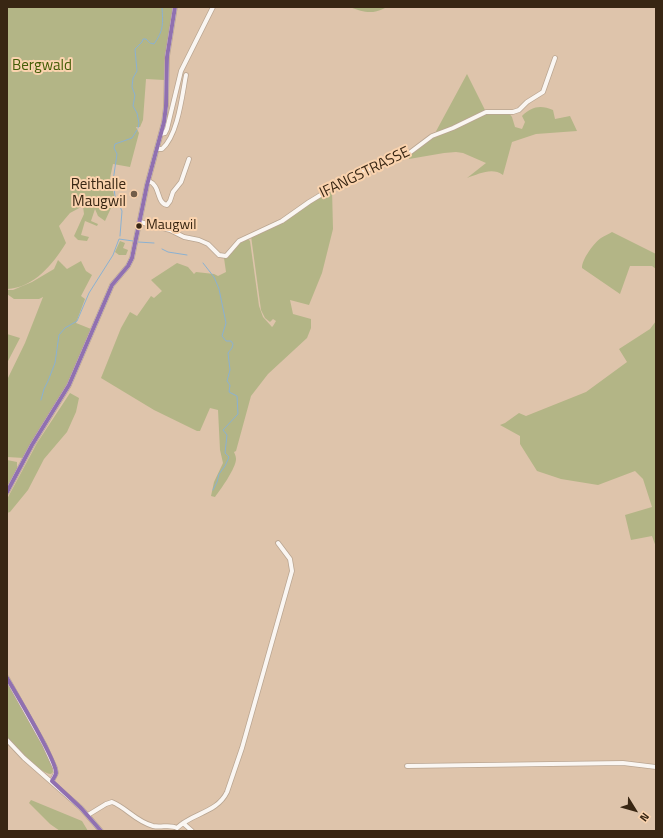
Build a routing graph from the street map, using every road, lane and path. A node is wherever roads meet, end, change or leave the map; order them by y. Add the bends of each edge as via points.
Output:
1 (175, 7) edge
2 (214, 7) edge
3 (555, 58) dead end
4 (186, 75) dead end
5 (162, 134) junction
6 (157, 150) junction
7 (189, 159) dead end
8 (148, 181) junction
9 (140, 222) junction
10 (7, 492) edge
11 (278, 543) dead end
12 (7, 678) edge
13 (7, 740) edge
14 (407, 766) dead end
15 (656, 767) edge
16 (52, 782) junction
17 (88, 815) junction
18 (183, 823) junction
19 (176, 830) edge
20 (101, 831) edge
21 (192, 831) edge

1 - 5 street via 167,57 166,106
2 - 5 street via 183,66 167,129
3 - 9 street, IFANGSTRASSE via 543,92 519,110 486,112 432,136 404,157 385,162 345,180 282,221 239,241 226,256 219,255 208,244 199,240
4 - 6 street via 176,122 166,144
5 - 6 street
6 - 8 street
7 - 8 street via 181,182 172,192 167,204 161,202 156,186
8 - 9 street
9 - 10 street via 131,260 110,289 69,385
11 - 18 street via 290,559 292,571 242,748 227,792 217,805
12 - 16 street via 55,768 56,773
13 - 16 street
14 - 15 street via 623,763
16 - 17 street
17 - 19 street via 112,802 146,824 157,827 172,826
17 - 20 street
18 - 19 street
18 - 21 street

